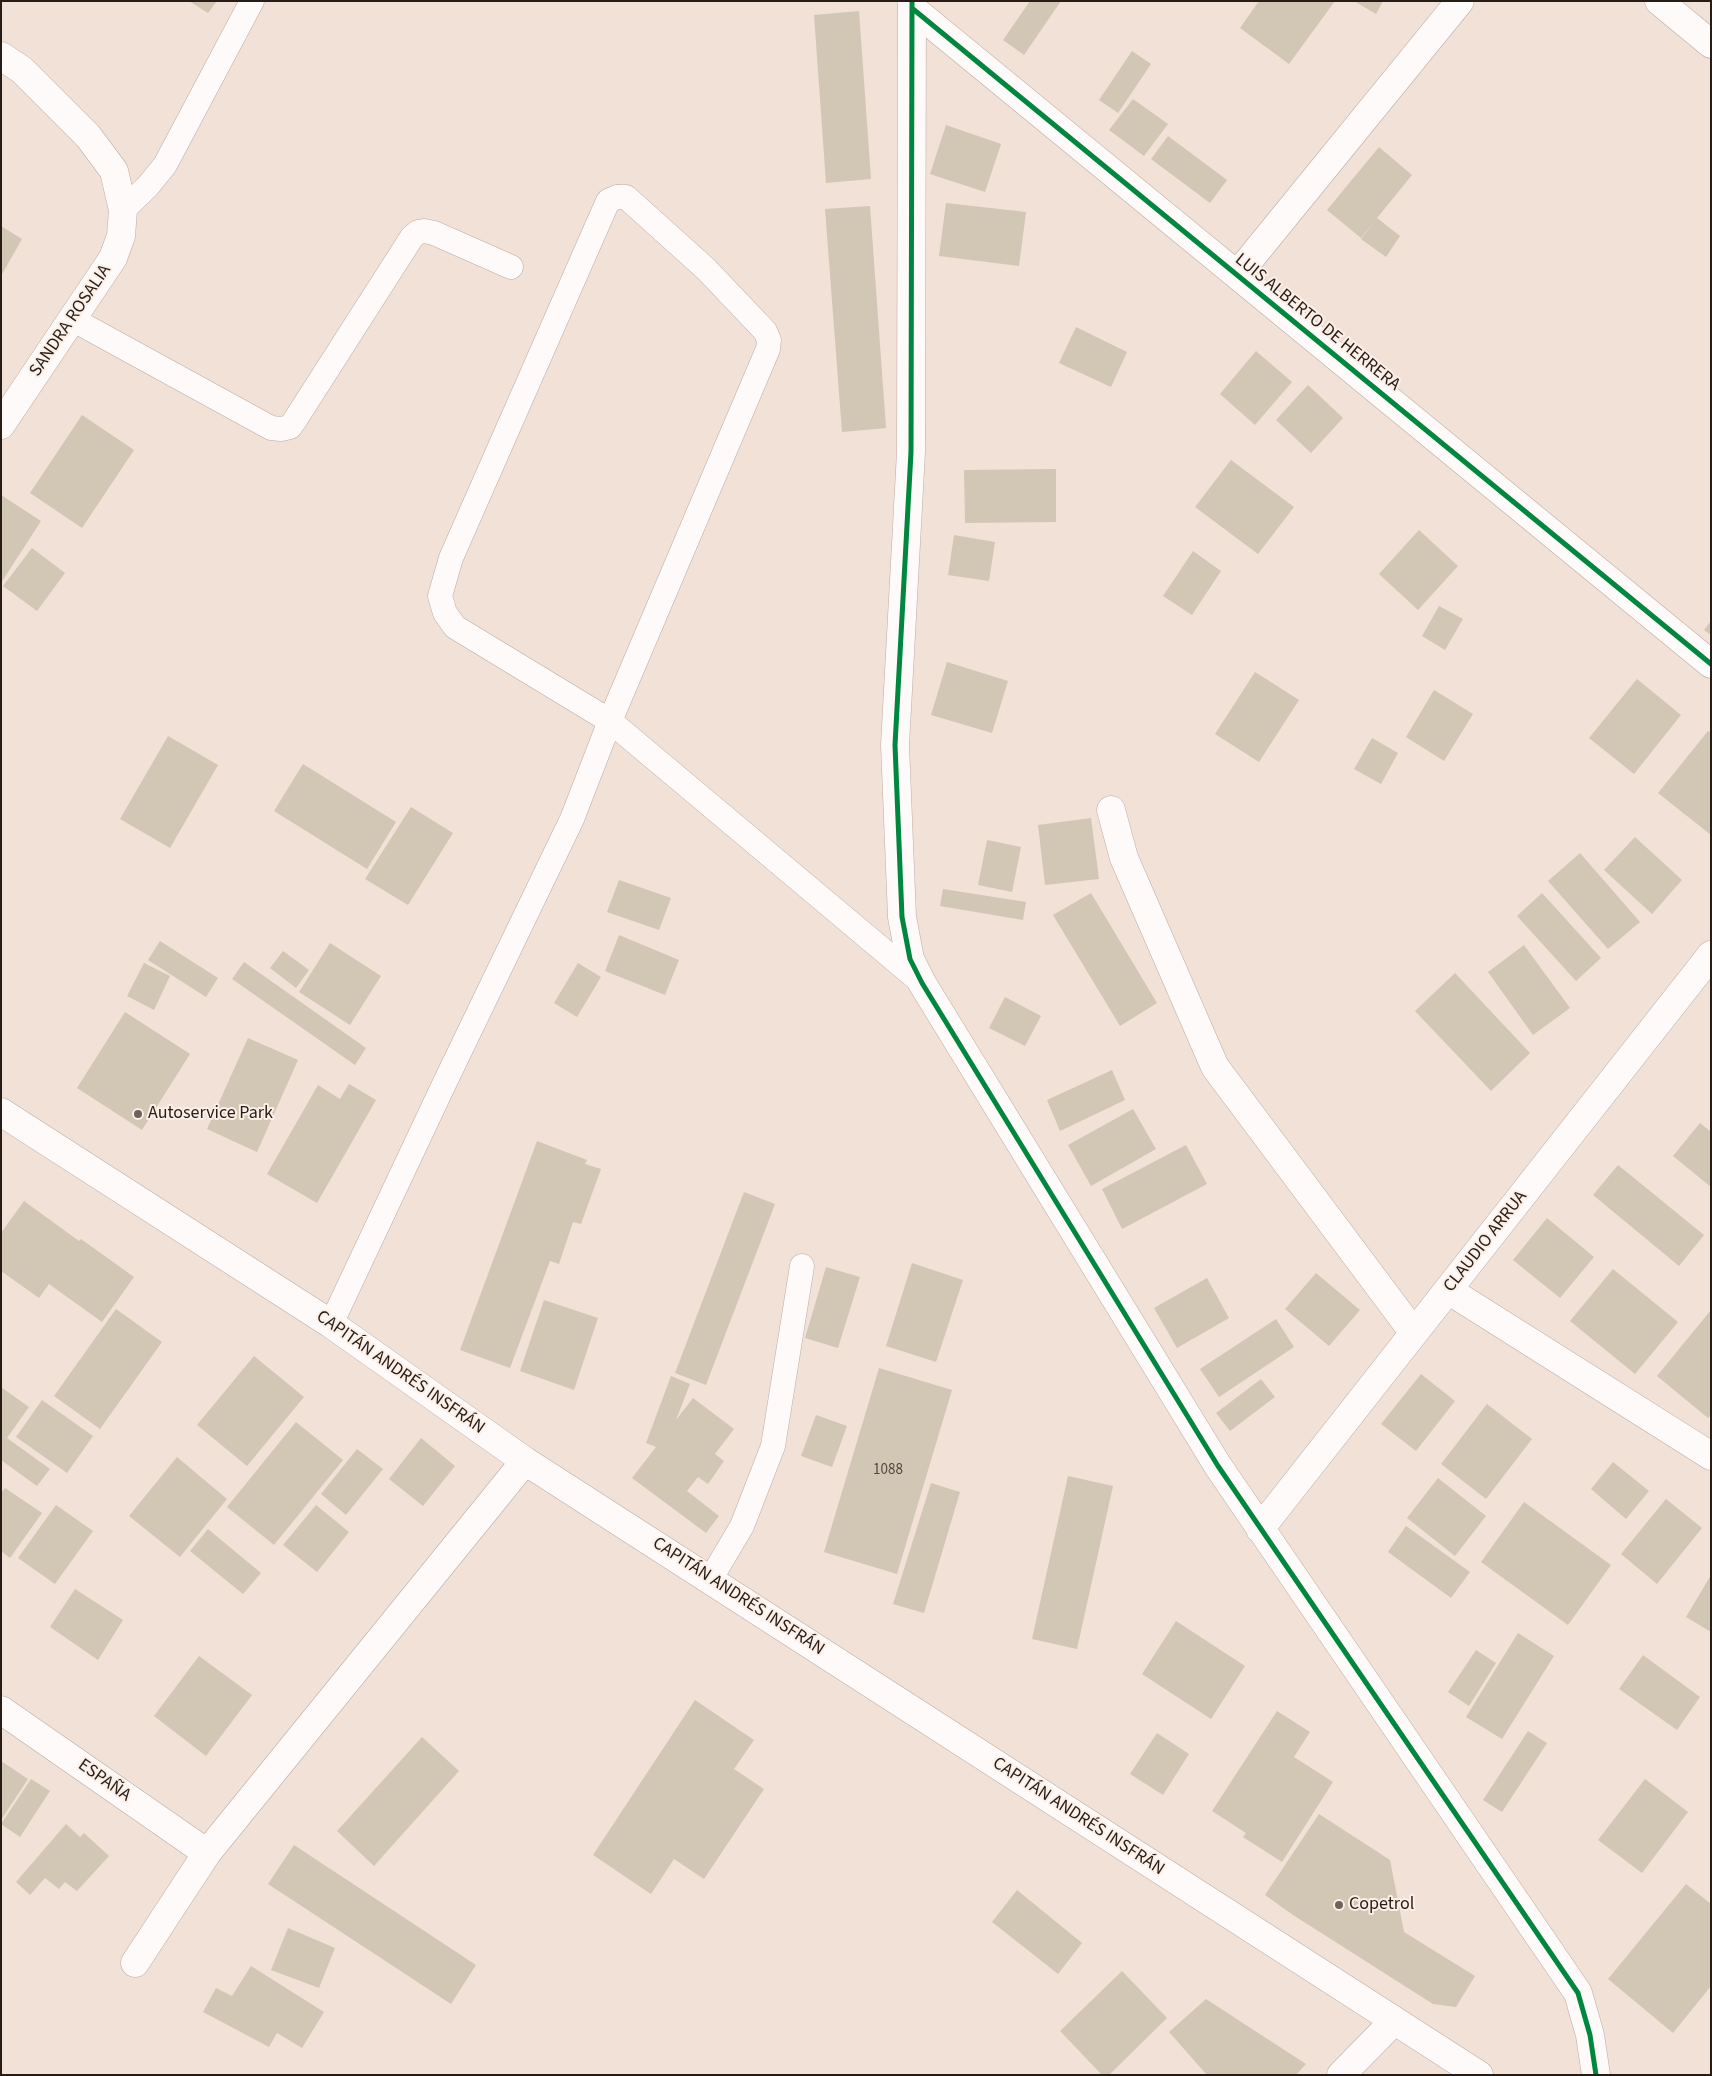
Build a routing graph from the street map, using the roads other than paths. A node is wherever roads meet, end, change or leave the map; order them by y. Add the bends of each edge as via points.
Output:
1 (252, 1) edge
2 (1460, 1) edge
3 (1659, 1) edge
4 (912, 5) edge
5 (1711, 44) edge
6 (1, 56) edge
7 (123, 210) junction
8 (511, 267) dead end
9 (1237, 275) junction
10 (72, 319) junction
11 (1, 425) edge
12 (1711, 664) edge
13 (610, 721) junction
14 (1111, 810) dead end
15 (1711, 955) edge
16 (922, 983) junction
17 (1, 1112) edge
18 (802, 1266) dead end
19 (1448, 1290) junction
20 (331, 1324) junction
21 (1414, 1333) junction
22 (1711, 1456) edge
23 (525, 1461) junction
24 (1260, 1529) junction
25 (710, 1580) junction
26 (1, 1710) edge
27 (207, 1853) junction
28 (135, 1963) dead end
29 (1394, 2021) junction
30 (1341, 2075) edge
31 (1479, 2075) edge
32 (1596, 2075) edge

1 - 7 lane via 165,165
2 - 9 street
3 - 5 street
4 - 9 street, LUIS ALBERTO DE HERRERA
4 - 16 street via 911,452 895,745 902,918 910,959
6 - 7 street, SANDRA ROSALIA via 22,70 88,136 114,171
7 - 10 street, SANDRA ROSALIA via 113,258
8 - 10 lane via 434,233 418,232 295,420 290,427 281,429 271,428
9 - 12 street, LUIS ALBERTO DE HERRERA
10 - 11 street, SANDRA ROSALIA
13 - 13 lane via 768,349 769,340 765,331 706,268 626,197 608,201 451,558 440,596 455,627
13 - 16 lane
13 - 20 lane via 572,819
14 - 21 street via 1124,858 1215,1067
15 - 19 street, CLAUDIO ARRUA
16 - 24 street via 1218,1466
17 - 20 street, CAPITÁN ANDRÉS INSFRÁN
18 - 25 lane via 773,1446 742,1526
19 - 21 street, CLAUDIO ARRUA
19 - 22 street
20 - 23 street, CAPITÁN ANDRÉS INSFRÁN
21 - 24 street, CLAUDIO ARRUA
23 - 25 street, CAPITÁN ANDRÉS INSFRÁN
23 - 27 street
24 - 32 street via 1578,1993 1590,2035
25 - 29 street, CAPITÁN ANDRÉS INSFRÁN
26 - 27 street, ESPAÑA
27 - 28 street
29 - 30 street
29 - 31 street, CAPITÁN ANDRÉS INSFRÁN

